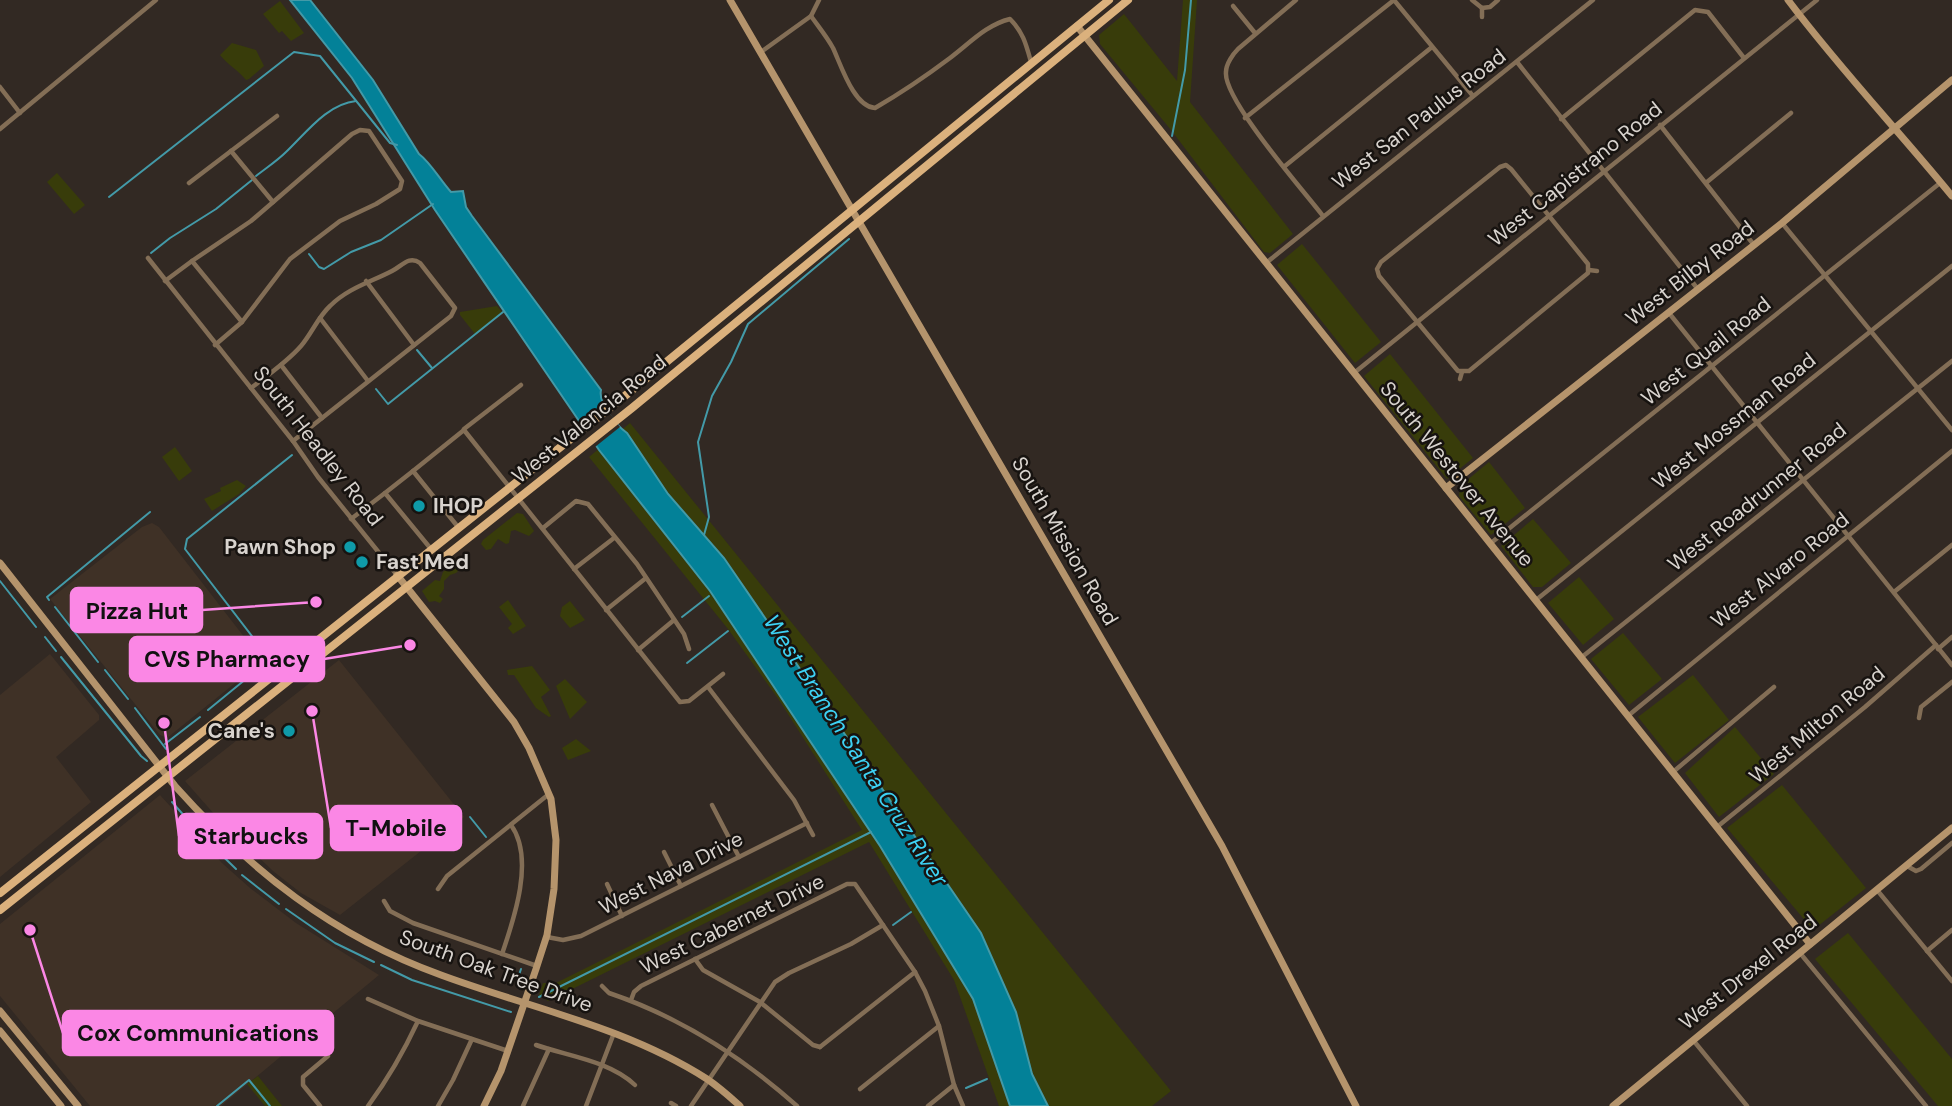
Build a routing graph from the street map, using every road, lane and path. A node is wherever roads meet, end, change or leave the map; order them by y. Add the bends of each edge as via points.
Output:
1 (156, 0) edge
2 (730, 0) edge
3 (819, 0) edge
4 (1109, 0) edge
5 (1128, 0) edge
6 (1296, 0) edge
7 (1394, 0) edge
8 (1472, 0) edge
9 (1498, 0) edge
10 (1593, 0) edge
11 (1788, 0) edge
12 (1817, 0) edge
13 (1233, 6) dead end
14 (1482, 8) junction
15 (1799, 15) junction
16 (811, 16) junction
17 (1482, 17) dead end
18 (1077, 26) junction
19 (1255, 33) junction
20 (1084, 36) junction
21 (1432, 47) junction
22 (760, 53) junction
23 (1744, 58) junction
24 (1517, 62) junction
25 (1031, 63) junction
26 (1952, 80) edge
27 (0, 87) edge
28 (1473, 96) junction
29 (20, 113) junction
30 (1791, 113) dead end
31 (277, 116) dead end
32 (1245, 118) junction
33 (1561, 119) junction
34 (1660, 125) junction
35 (1894, 128) junction
36 (0, 129) edge
37 (231, 151) junction
38 (1506, 158) dead end
39 (1506, 165) junction
40 (1285, 166) junction
41 (1605, 172) junction
42 (1707, 182) junction
43 (189, 183) dead end
44 (1941, 183) junction
45 (1952, 196) edge
46 (273, 202) junction
47 (851, 210) junction
48 (1323, 216) junction
49 (1549, 216) junction
50 (858, 222) junction
51 (1782, 223) junction
52 (1754, 245) junction
53 (148, 257) dead end
54 (192, 261) junction
55 (1265, 263) junction
56 (1952, 266) edge
57 (1371, 268) dead end
58 (1377, 269) junction
59 (1589, 270) junction
60 (1597, 271) dead end
61 (1826, 275) junction
62 (165, 281) junction
63 (366, 281) junction
64 (1698, 288) junction
65 (1668, 312) junction
66 (320, 318) junction
67 (242, 322) junction
68 (1417, 323) junction
69 (1871, 331) junction
70 (215, 345) junction
71 (414, 345) junction
72 (1952, 361) edge
73 (281, 365) junction
74 (1712, 366) junction
75 (1461, 372) junction
76 (1353, 374) junction
77 (1460, 379) dead end
78 (369, 381) junction
79 (522, 385) dead end
80 (251, 388) junction
81 (1918, 388) junction
82 (322, 418) junction
83 (1758, 422) junction
84 (464, 429) junction
85 (1952, 430) edge
86 (293, 441) junction
87 (1952, 451) edge
88 (412, 471) junction
89 (1805, 480) junction
90 (510, 487) junction
91 (1446, 488) junction
92 (385, 492) junction
93 (518, 499) junction
94 (351, 519) junction
95 (458, 527) junction
96 (543, 528) junction
97 (1847, 535) junction
98 (614, 538) junction
99 (1490, 544) junction
100 (1952, 545) edge
101 (431, 549) junction
102 (0, 563) edge
103 (574, 569) junction
104 (397, 575) junction
105 (646, 578) junction
106 (407, 587) junction
107 (1894, 592) junction
108 (1536, 601) junction
109 (606, 610) junction
110 (674, 620) junction
111 (1952, 637) edge
112 (1937, 647) junction
113 (689, 649) dead end
114 (638, 650) junction
115 (1581, 657) junction
116 (1952, 666) edge
117 (723, 674) dead end
118 (268, 680) junction
119 (1952, 682) edge
120 (708, 687) junction
121 (1774, 687) dead end
122 (276, 691) junction
123 (1629, 715) junction
124 (1919, 718) dead end
125 (160, 766) junction
126 (1673, 772) junction
127 (169, 777) junction
128 (549, 794) junction
129 (712, 805) dead end
130 (807, 823) junction
131 (511, 825) junction
132 (1717, 827) junction
133 (1952, 828) edge
134 (813, 835) dead end
135 (1952, 843) edge
136 (55, 850) junction
137 (664, 852) dead end
138 (739, 857) junction
139 (63, 860) junction
140 (1906, 866) junction
141 (607, 884) dead end
142 (681, 886) junction
143 (438, 889) dead end
144 (1877, 889) junction
145 (0, 893) edge
146 (384, 901) dead end
147 (0, 910) edge
148 (622, 916) junction
149 (883, 925) junction
150 (1952, 930) edge
151 (546, 937) junction
152 (1810, 944) junction
153 (1927, 951) junction
154 (1800, 953) junction
155 (502, 954) junction
156 (695, 959) junction
157 (537, 966) junction
158 (915, 972) junction
159 (1952, 981) edge
160 (602, 986) dead end
161 (368, 999) dead end
162 (631, 1000) junction
163 (525, 1002) junction
164 (760, 1002) junction
165 (0, 1011) edge
166 (418, 1021) junction
167 (939, 1026) junction
168 (0, 1031) edge
169 (614, 1033) junction
170 (472, 1039) junction
171 (1693, 1040) junction
172 (536, 1045) dead end
173 (549, 1049) junction
174 (508, 1051) junction
175 (729, 1052) junction
176 (328, 1056) dead end
177 (603, 1066) junction
178 (710, 1080) junction
179 (635, 1085) dead end
180 (954, 1085) junction
181 (860, 1089) dead end
182 (61, 1106) edge
183 (78, 1106) edge
184 (320, 1106) edge
185 (368, 1106) edge
186 (438, 1106) edge
187 (484, 1106) edge
188 (523, 1106) edge
189 (586, 1106) edge
190 (691, 1106) edge
191 (740, 1106) edge
192 (797, 1106) edge
193 (928, 1106) edge
194 (963, 1106) edge
195 (1356, 1106) edge
196 (1613, 1106) edge
197 (1747, 1106) edge
198 (1926, 1106) edge

1 - 29 street
2 - 22 street, South Mission Road
3 - 16 street
4 - 18 main road, West Valencia Road
5 - 20 main road, West Valencia Road
6 - 19 street
7 - 21 street
7 - 32 street
8 - 14 street
9 - 14 street
10 - 24 street, West San Paulus Road
11 - 15 street
12 - 15 street, West Capistrano Road
13 - 19 street
14 - 17 street
15 - 23 street, West Capistrano Road
15 - 35 street
16 - 22 street
16 - 25 street via 869,108 929,74 999,21 1010,19 1019,29
18 - 20 street, South Westover Avenue
18 - 25 main road, West Valencia Road
19 - 32 street via 1233,55 1225,73
20 - 50 main road, West Valencia Road
20 - 55 street, South Westover Avenue
21 - 28 street
21 - 40 street
22 - 47 street, South Mission Road
23 - 33 street via 1701,9 1688,14
23 - 34 street, West Capistrano Road
24 - 28 street, West San Paulus Road
24 - 33 street
25 - 47 main road, West Valencia Road
26 - 35 street, West Bilby Road
27 - 29 street
28 - 48 street, West San Paulus Road
29 - 36 street
30 - 42 street
31 - 37 street
32 - 40 street
33 - 41 street
34 - 41 street, West Capistrano Road
34 - 42 street
35 - 44 street
35 - 51 street, West Bilby Road
37 - 43 street
37 - 46 street
38 - 39 street
39 - 49 street
39 - 58 street
40 - 48 street
41 - 49 street, West Capistrano Road
41 - 64 street
42 - 52 street
44 - 45 street
44 - 61 street, West Quail Road
46 - 54 street
46 - 67 street via 360,130 369,131 402,181 400,189 340,221 290,259
47 - 50 street, South Mission Road
47 - 90 main road, West Valencia Road
48 - 55 street, West San Paulus Road
49 - 59 street
49 - 68 street, West Capistrano Road
50 - 93 main road, West Valencia Road
50 - 195 street, South Mission Road via 1222,846
51 - 52 street, West Bilby Road
51 - 61 street
52 - 64 street, West Bilby Road
53 - 62 street, South Headley Road
54 - 62 street
54 - 67 street
55 - 76 street, South Westover Avenue
56 - 69 street, West Mossman Road
57 - 58 street
58 - 68 street via 1377,275
59 - 60 street
59 - 75 street via 1469,371
61 - 69 street
61 - 74 street, West Quail Road
62 - 70 street, South Headley Road
63 - 66 street via 331,304
63 - 71 street
63 - 71 street via 413,259 455,308
64 - 65 street, West Bilby Road
65 - 74 street
65 - 91 street, West Bilby Road
66 - 73 street
66 - 78 street
67 - 70 street
68 - 75 street
68 - 76 street, West Capistrano Road
69 - 81 street
69 - 83 street, West Mossman Road
70 - 80 street, South Headley Road
71 - 78 street
72 - 81 street, West Roadrunner Road
73 - 80 street
73 - 82 street
74 - 83 street
74 - 99 street, West Quail Road
75 - 77 street
76 - 91 street, South Westover Avenue
78 - 82 street
79 - 84 street
80 - 86 street, South Headley Road
81 - 85 street
81 - 89 street, West Roadrunner Road
82 - 86 street
83 - 89 street
83 - 108 street, West Mossman Road
84 - 88 street
84 - 90 street
86 - 94 street, South Headley Road
87 - 97 street, West Alvaro Road
88 - 92 street
88 - 95 street
89 - 97 street
89 - 115 street, West Roadrunner Road
90 - 93 street
90 - 95 main road, West Valencia Road
91 - 99 street, South Westover Avenue
92 - 94 street
92 - 101 street
93 - 96 street
93 - 106 main road, West Valencia Road
94 - 104 street, South Headley Road
95 - 101 main road, West Valencia Road
96 - 98 street via 582,500
96 - 103 street
97 - 107 street
97 - 123 street, West Alvaro Road
98 - 103 street
98 - 105 street
99 - 108 street, South Westover Avenue
100 - 107 street
101 - 104 main road, West Valencia Road
102 - 125 street, South Oak Tree Drive
103 - 109 street
104 - 106 street, South Headley Road
104 - 118 main road, West Valencia Road
105 - 109 street
105 - 110 street
106 - 122 main road, West Valencia Road
106 - 128 street, South Headley Road via 514,723
107 - 112 street
108 - 115 street, South Westover Avenue
109 - 114 street
110 - 113 street
110 - 114 street
111 - 112 street, West Milton Road
112 - 116 street
112 - 132 street, West Milton Road
114 - 120 street via 678,701 684,703
115 - 123 street, South Westover Avenue
117 - 120 street
118 - 122 main road
118 - 125 main road, West Valencia Road
119 - 124 street via 1922,707
120 - 130 street via 767,762
121 - 126 street
122 - 127 main road, West Valencia Road
123 - 126 street, South Westover Avenue
125 - 127 street, South Oak Tree Drive
125 - 136 main road, West Valencia Road
126 - 132 street, South Westover Avenue
127 - 139 main road, West Valencia Road
127 - 163 street, South Oak Tree Drive via 248,861 329,922 439,975
128 - 131 street
128 - 151 street, South Headley Road via 556,841
129 - 138 street
130 - 134 street
130 - 138 street, West Nava Drive
131 - 143 street via 447,876
131 - 155 street via 521,841 520,886
132 - 152 street, South Westover Avenue
133 - 140 street, West Drexel Road
135 - 140 street, West Drexel Road via 1921,869
136 - 139 main road
136 - 145 main road, West Valencia Road
137 - 142 street
138 - 142 street, West Nava Drive
139 - 147 main road, West Valencia Road
140 - 144 street, West Drexel Road
141 - 148 street
142 - 148 street, West Nava Drive
144 - 152 street, West Drexel Road
144 - 153 street
146 - 155 street via 390,911 412,923
148 - 151 street, West Nava Drive via 573,939
149 - 156 street, West Cabernet Drive via 859,887 847,884
149 - 158 street
149 - 164 street via 789,973 775,982
150 - 153 street
151 - 157 street, South Headley Road
152 - 154 street, West Drexel Road
153 - 159 street
154 - 171 street, West Drexel Road
154 - 198 street
155 - 157 street
156 - 162 street, West Cabernet Drive via 637,989
156 - 164 street via 703,970
157 - 163 street, South Headley Road
158 - 164 street via 820,1049
158 - 167 street
160 - 162 street
161 - 166 street
162 - 175 street via 689,1026
163 - 169 street, South Oak Tree Drive
163 - 174 street, South Headley Road
164 - 175 street
165 - 183 street
166 - 170 street
166 - 185 street
167 - 180 street
167 - 181 street
168 - 182 street
169 - 177 street
169 - 178 street, South Oak Tree Drive
170 - 174 street
170 - 186 street
171 - 196 street, West Drexel Road
171 - 197 street
172 - 173 street
173 - 177 street
173 - 188 street
174 - 187 street, South Headley Road
175 - 178 street
175 - 192 street
176 - 184 street via 303,1077 303,1085
177 - 179 street
177 - 189 street
178 - 190 street
178 - 191 street, South Oak Tree Drive
180 - 193 street
180 - 194 street

